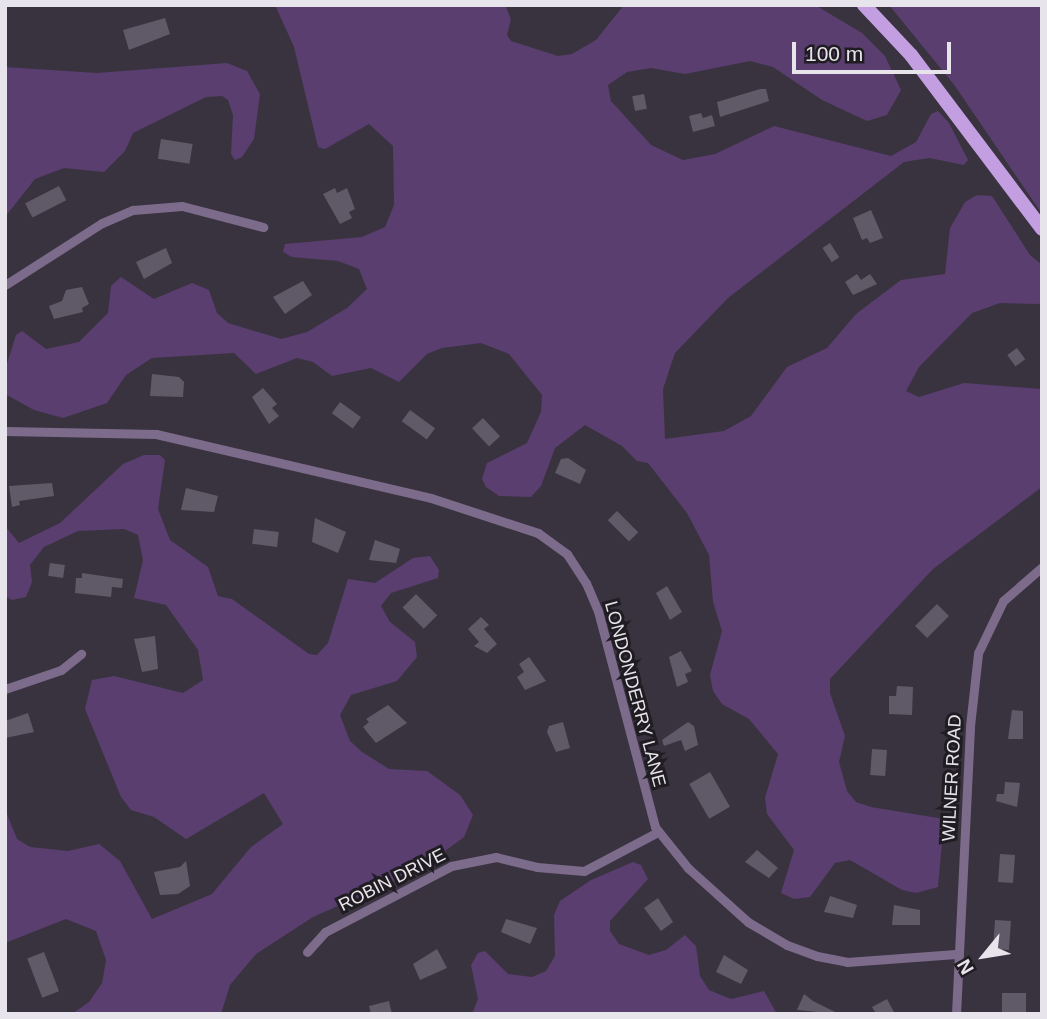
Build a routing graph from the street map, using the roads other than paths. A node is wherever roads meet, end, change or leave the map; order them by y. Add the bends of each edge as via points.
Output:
1 (864, 5) edge
2 (263, 227) dead end
3 (1042, 229) edge
4 (5, 285) edge
5 (5, 431) edge
6 (1042, 567) edge
7 (81, 654) dead end
8 (5, 689) edge
9 (658, 832) junction
10 (307, 952) dead end
11 (956, 954) junction
12 (956, 1014) edge

1 - 3 main road via 911,55
2 - 4 street via 182,206 133,210 102,223
5 - 9 street, LONDONDERRY LANE via 135,432 202,443 431,498 538,533 567,554 598,611
6 - 11 street, WILNER ROAD via 1003,601 978,653
7 - 8 street via 61,670
9 - 10 street, ROBIN DRIVE via 584,871 558,871 496,857 451,866 325,932
9 - 11 street, LONDONDERRY LANE via 688,868 748,922 787,945 847,962
11 - 12 street, WILNER ROAD

